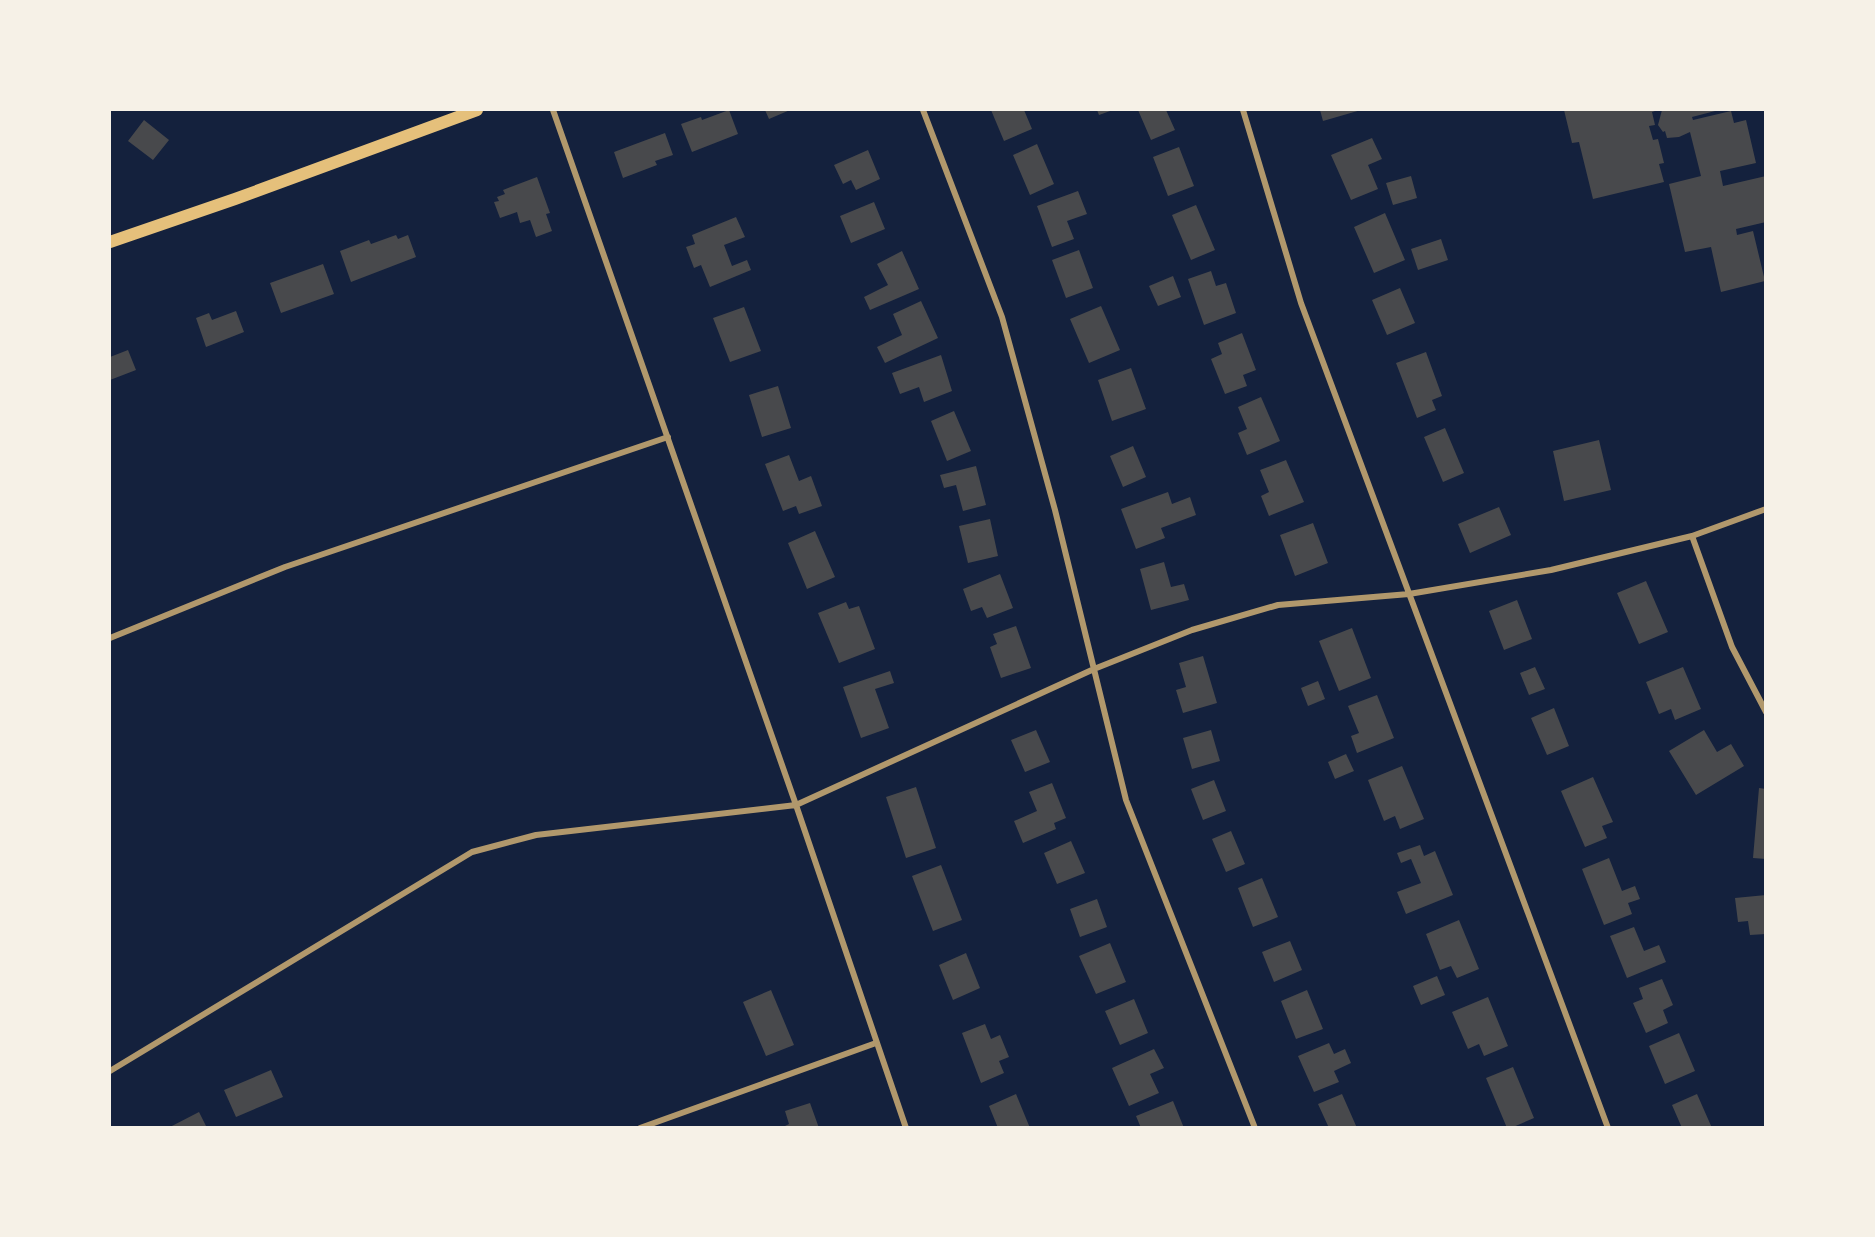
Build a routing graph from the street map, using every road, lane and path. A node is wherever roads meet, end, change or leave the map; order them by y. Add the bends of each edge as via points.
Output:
1 (477, 110) edge
2 (553, 110) edge
3 (923, 110) edge
4 (1243, 110) edge
5 (110, 242) edge
6 (668, 436) junction
7 (1766, 509) edge
8 (1692, 536) junction
9 (1409, 594) junction
10 (110, 638) edge
11 (1094, 669) junction
12 (1766, 712) edge
13 (796, 805) junction
14 (876, 1043) junction
15 (110, 1071) edge
16 (640, 1128) edge
17 (906, 1128) edge
18 (1255, 1128) edge
19 (1608, 1128) edge

1 - 5 main road
2 - 6 street
3 - 11 street via 1002,317
4 - 9 street via 1300,303
6 - 10 street via 285,567
6 - 13 street
7 - 8 street
8 - 9 street via 1551,570
8 - 12 street via 1732,647
9 - 11 street via 1278,605 1192,630
9 - 19 street
11 - 13 street
11 - 18 street via 1126,800
13 - 14 street
13 - 15 street via 536,835 472,852
14 - 16 street
14 - 17 street

